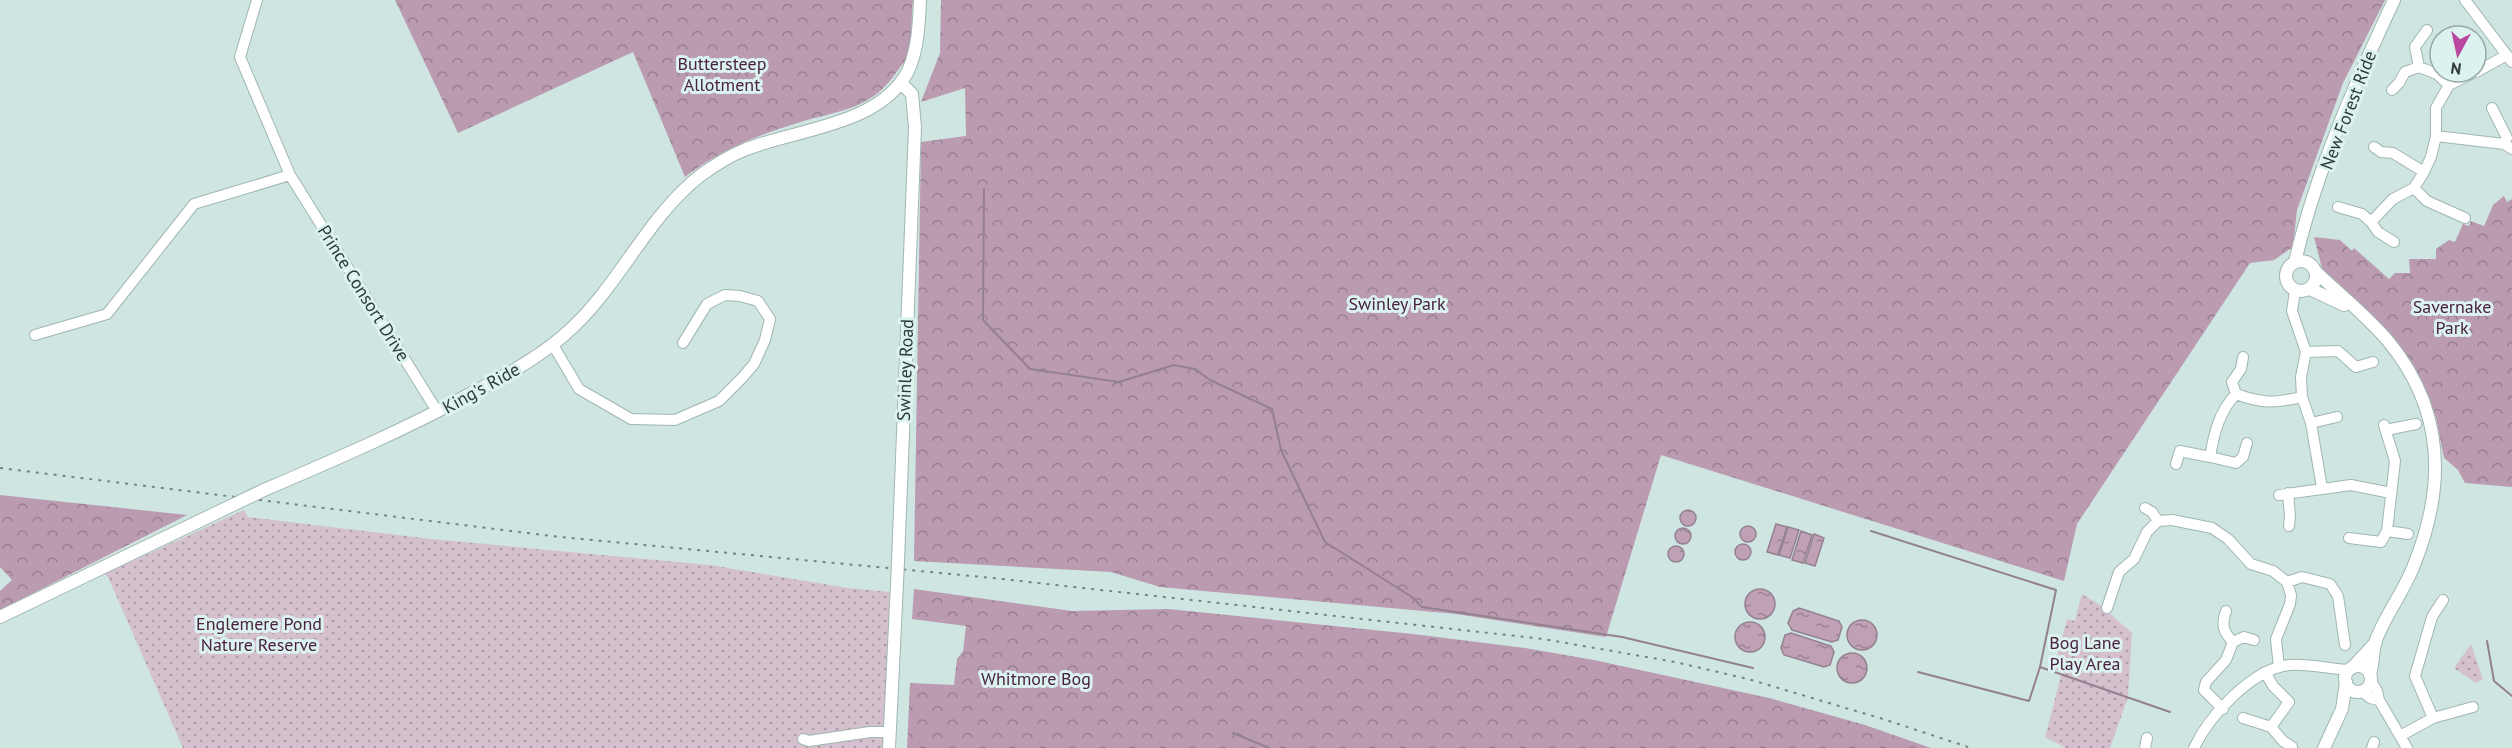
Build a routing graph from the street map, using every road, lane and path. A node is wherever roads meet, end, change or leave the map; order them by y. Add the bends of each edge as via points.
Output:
1 (257, 0) edge
2 (920, 0) edge
3 (2394, 0) edge
4 (2465, 0) edge
5 (2427, 30) dead end
6 (2509, 58) edge
7 (2419, 67) junction
8 (2488, 67) edge
9 (901, 83) junction
10 (2449, 85) joint
11 (2392, 90) dead end
12 (2492, 108) dead end
13 (2436, 136) junction
14 (2374, 147) dead end
15 (2508, 147) edge
16 (2424, 172) junction
17 (290, 174) junction
18 (2414, 188) junction
19 (2338, 207) dead end
20 (2465, 218) dead end
21 (2306, 222) junction
22 (2371, 222) junction
23 (2394, 242) dead end
24 (2295, 262) junction
25 (2312, 268) junction
26 (2310, 289) junction
27 (2295, 291) junction
28 (2356, 311) junction
29 (35, 335) dead end
30 (683, 343) dead end
31 (553, 345) junction
32 (2306, 352) junction
33 (2243, 357) dead end
34 (2373, 362) dead end
35 (2236, 394) junction
36 (2302, 397) junction
37 (437, 411) junction
38 (2337, 417) dead end
39 (2311, 423) junction
40 (2416, 424) dead end
41 (2247, 443) dead end
42 (2391, 448) junction
43 (2379, 451) dead end
44 (2210, 457) junction
45 (2176, 464) dead end
46 (2322, 488) junction
47 (2391, 493) junction
48 (2145, 508) dead end
49 (2158, 521) junction
50 (2289, 526) dead end
51 (2387, 531) junction
52 (2408, 534) dead end
53 (2349, 538) dead end
54 (2287, 582) junction
55 (2443, 600) dead end
56 (2107, 608) dead end
57 (2226, 611) dead end
58 (0, 617) edge
59 (2254, 640) dead end
60 (2233, 642) junction
61 (2376, 642) junction
62 (2345, 645) dead end
63 (2279, 667) junction
64 (2265, 672) junction
65 (2348, 675) junction
66 (2371, 678) junction
67 (2361, 692) junction
68 (2379, 700) junction
69 (2473, 707) dead end
70 (2223, 709) junction
71 (2342, 709) junction
72 (2243, 718) dead end
73 (2433, 718) junction
74 (2271, 727) junction
75 (889, 732) junction
76 (2400, 736) junction
77 (803, 739) dead end
78 (2292, 747) edge
79 (889, 748) edge
80 (2194, 748) edge
81 (2324, 748) edge
82 (2408, 748) edge

1 - 17 street, Prince Consort Drive via 240,57
2 - 9 main road via 914,52
3 - 21 main road, New Forest Ride via 2354,87
4 - 6 street
5 - 7 street via 2415,47
6 - 8 street
7 - 10 street via 2437,74
7 - 11 street via 2405,72
9 - 31 main road, King's Ride via 876,105 857,115 744,150 699,177 656,221 582,318
9 - 75 main road, Swinley Road, bridge via 912,94 915,127
10 - 13 street via 2436,108
12 - 15 street
13 - 15 street
13 - 16 street
14 - 16 street
16 - 18 street
17 - 29 street via 194,204 107,314
17 - 37 street, Prince Consort Drive
18 - 20 street via 2427,201
18 - 22 street via 2393,199
19 - 22 street via 2362,214
21 - 24 main road, New Forest Ride
21 - 25 main road, New Forest Ride
22 - 23 street
24 - 25 main road
24 - 27 main road, New Forest Ride via 2287,269 2286,279
25 - 26 main road, New Forest Ride via 2315,282
25 - 28 main road
26 - 27 main road
26 - 28 main road
27 - 32 street via 2292,311
28 - 61 main road via 2387,340 2422,396 2436,461 2428,531
30 - 31 street via 707,304 725,295 758,302 770,319 754,364 742,378 719,400 675,420 631,419 579,389
31 - 37 main road, King's Ride
32 - 34 street via 2338,351 2356,367
32 - 36 street
33 - 35 street via 2241,369 2232,382
35 - 36 street via 2273,403
35 - 44 street via 2226,404 2214,431
36 - 39 street
37 - 58 main road, King's Ride, bridge
38 - 39 street
39 - 46 street
40 - 42 street via 2385,428
41 - 44 street via 2243,457 2236,463
42 - 43 street
42 - 47 street via 2395,461
44 - 45 street via 2180,451
46 - 47 street via 2351,485
46 - 50 street via 2283,494
47 - 51 street
48 - 49 street
49 - 54 street via 2212,528 2251,564 2273,571
49 - 56 street via 2147,532 2134,559 2119,572
51 - 52 street
51 - 53 street via 2381,542
54 - 62 street via 2302,578 2330,584 2338,596
54 - 63 street via 2290,604 2276,639
55 - 73 street via 2432,617 2415,676
57 - 60 street via 2224,633
59 - 60 street via 2244,637
60 - 70 street via 2226,660 2206,682 2204,690
61 - 65 main road
61 - 66 main road
63 - 64 street
63 - 65 street via 2308,665
64 - 70 street via 2250,681
64 - 74 street via 2289,702
65 - 66 main road via 2365,668
65 - 67 main road via 2350,689
65 - 71 main road
66 - 67 main road via 2368,688
66 - 68 street
67 - 68 street
67 - 71 main road
68 - 76 street
69 - 73 street
70 - 80 street via 2200,734
71 - 81 main road
72 - 74 street
73 - 76 street
74 - 78 street
75 - 77 street
75 - 79 main road, Swinley Road
76 - 82 street

